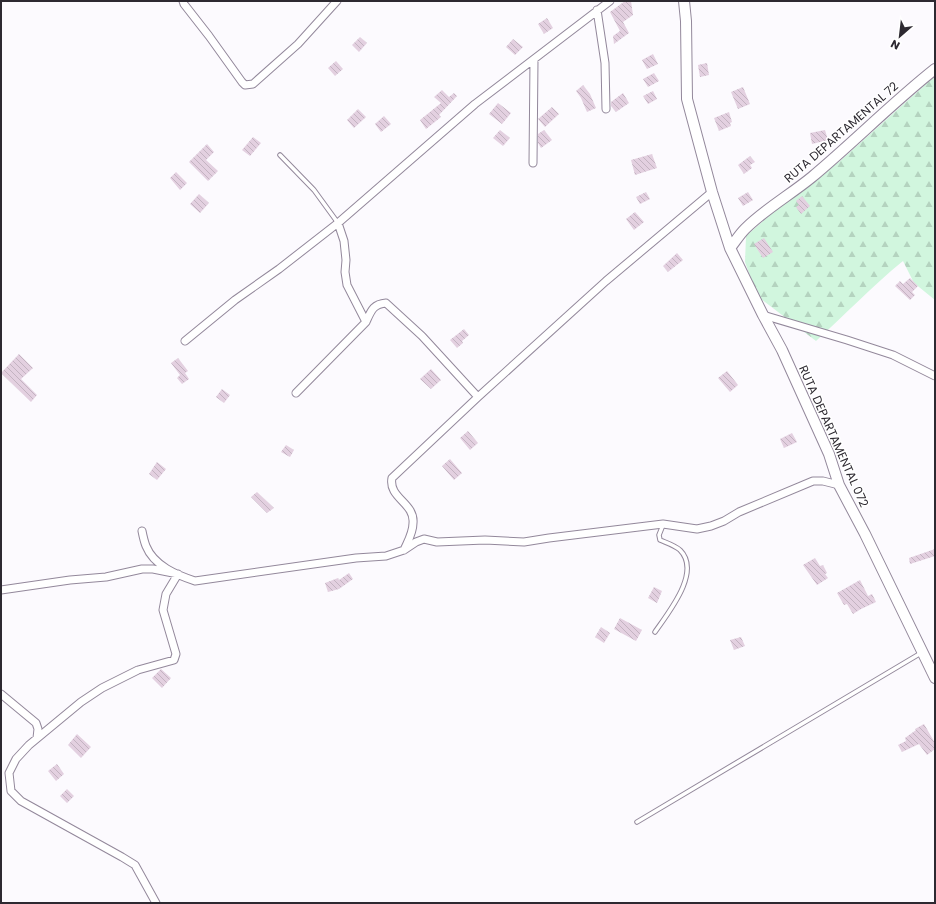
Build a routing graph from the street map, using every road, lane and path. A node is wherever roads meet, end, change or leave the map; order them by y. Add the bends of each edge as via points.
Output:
1 (183, 1) edge
2 (337, 1) edge
3 (610, 1) edge
4 (684, 1) edge
5 (597, 10) junction
6 (534, 60) junction
7 (935, 69) edge
8 (606, 109) dead end
9 (280, 155) dead end
10 (532, 163) dead end
11 (712, 192) junction
12 (338, 223) junction
13 (730, 248) junction
14 (763, 315) junction
15 (366, 322) junction
16 (185, 341) dead end
17 (935, 376) edge
18 (296, 393) dead end
19 (478, 397) junction
20 (839, 485) junction
21 (663, 524) junction
22 (142, 531) dead end
23 (404, 550) junction
24 (178, 574) junction
25 (1, 590) edge
26 (655, 632) dead end
27 (922, 653) junction
28 (935, 678) edge
29 (1, 694) edge
30 (37, 738) junction
31 (637, 822) dead end
32 (156, 903) edge

1 - 2 street via 245,85 253,84 298,44
3 - 5 street
4 - 11 main road, RUTA DEPARTAMENTAL 072 via 687,99
5 - 6 street
5 - 8 street via 605,63
6 - 10 street
6 - 12 street via 475,104
7 - 13 main road, RUTA DEPARTAMENTAL 72 via 811,178 763,213 744,230
9 - 12 lane via 314,190
11 - 13 main road, RUTA DEPARTAMENTAL 072
11 - 19 street via 606,282
12 - 15 street via 344,241 347,285
12 - 16 street
13 - 14 main road, RUTA DEPARTAMENTAL 072
14 - 17 street via 893,355
14 - 20 main road, RUTA DEPARTAMENTAL 072 via 782,350 829,454
15 - 18 street
15 - 19 street via 372,309 386,303 422,336
19 - 23 street via 392,478 394,492 410,509 414,522
20 - 21 street via 813,481 711,526 697,529
20 - 27 main road, RUTA DEPARTAMENTAL 072
21 - 23 street via 524,542 437,542 424,539
21 - 26 lane via 660,540 681,550 688,567 684,584
22 - 24 street via 146,547 153,558
23 - 24 street via 386,556 195,581
24 - 25 street via 153,568 106,577
24 - 30 street via 166,594 162,610 176,654 174,660 138,670 102,688
27 - 28 main road, RUTA DEPARTAMENTAL 072
27 - 31 lane
29 - 30 street via 36,723
30 - 32 street via 12,766 9,773 11,791 32,808 135,865

